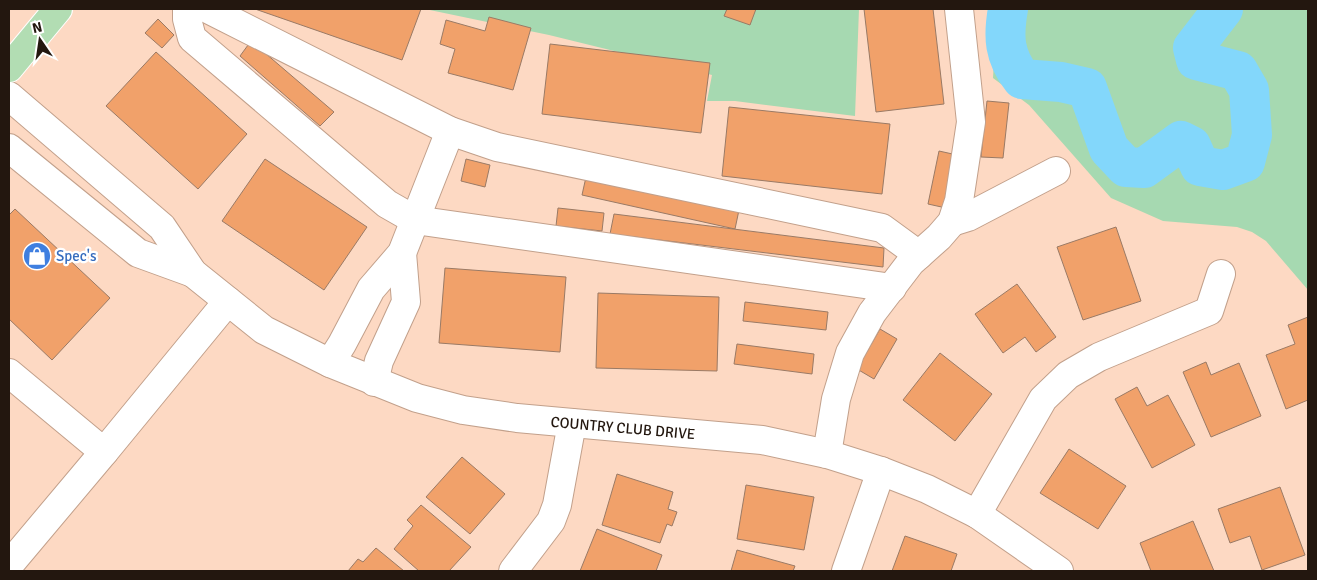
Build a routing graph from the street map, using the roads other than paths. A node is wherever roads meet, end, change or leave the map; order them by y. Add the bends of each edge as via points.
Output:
1 (58, 9) edge
2 (187, 9) edge
3 (208, 9) edge
4 (959, 9) edge
5 (9, 68) edge
6 (9, 96) edge
7 (450, 131) junction
8 (9, 148) edge
9 (1056, 171) dead end
10 (120, 191) junction
11 (96, 219) junction
12 (415, 220) junction
13 (952, 222) junction
14 (402, 253) junction
15 (919, 255) junction
16 (193, 273) junction
17 (1220, 274) dead end
18 (892, 288) junction
19 (228, 301) junction
20 (330, 362) junction
21 (9, 373) edge
22 (374, 382) junction
23 (572, 424) junction
24 (104, 452) junction
25 (827, 454) junction
26 (881, 471) junction
27 (977, 514) junction
28 (9, 565) edge
29 (512, 571) edge
30 (846, 571) edge
31 (1059, 571) edge

1 - 5 main road
2 - 12 street via 192,38 387,204
3 - 7 street
4 - 13 street via 971,122 959,202
6 - 10 street, COUNTRY CLUB DRIVE
7 - 12 street
7 - 15 street via 497,147 882,228
8 - 11 street, COUNTRY CLUB DRIVE
9 - 13 street via 968,217
10 - 11 street
10 - 16 street, COUNTRY CLUB DRIVE via 162,227
11 - 16 street, COUNTRY CLUB DRIVE via 138,253
12 - 14 street
12 - 18 street
13 - 15 street
14 - 20 street via 371,289
14 - 22 street via 406,302 379,361
15 - 18 street
16 - 19 street, COUNTRY CLUB DRIVE
17 - 27 street via 1209,311 1099,357 1068,375 1043,399
18 - 25 street via 872,313 850,353 836,399
19 - 20 street, COUNTRY CLUB DRIVE via 264,330
19 - 24 street
20 - 22 street, COUNTRY CLUB DRIVE
21 - 24 street
22 - 23 street, COUNTRY CLUB DRIVE via 463,410
23 - 25 street, COUNTRY CLUB DRIVE via 762,440
23 - 29 street via 551,521
24 - 28 street
25 - 26 street, COUNTRY CLUB DRIVE
26 - 27 street, COUNTRY CLUB DRIVE
26 - 30 street
27 - 31 street, COUNTRY CLUB DRIVE

